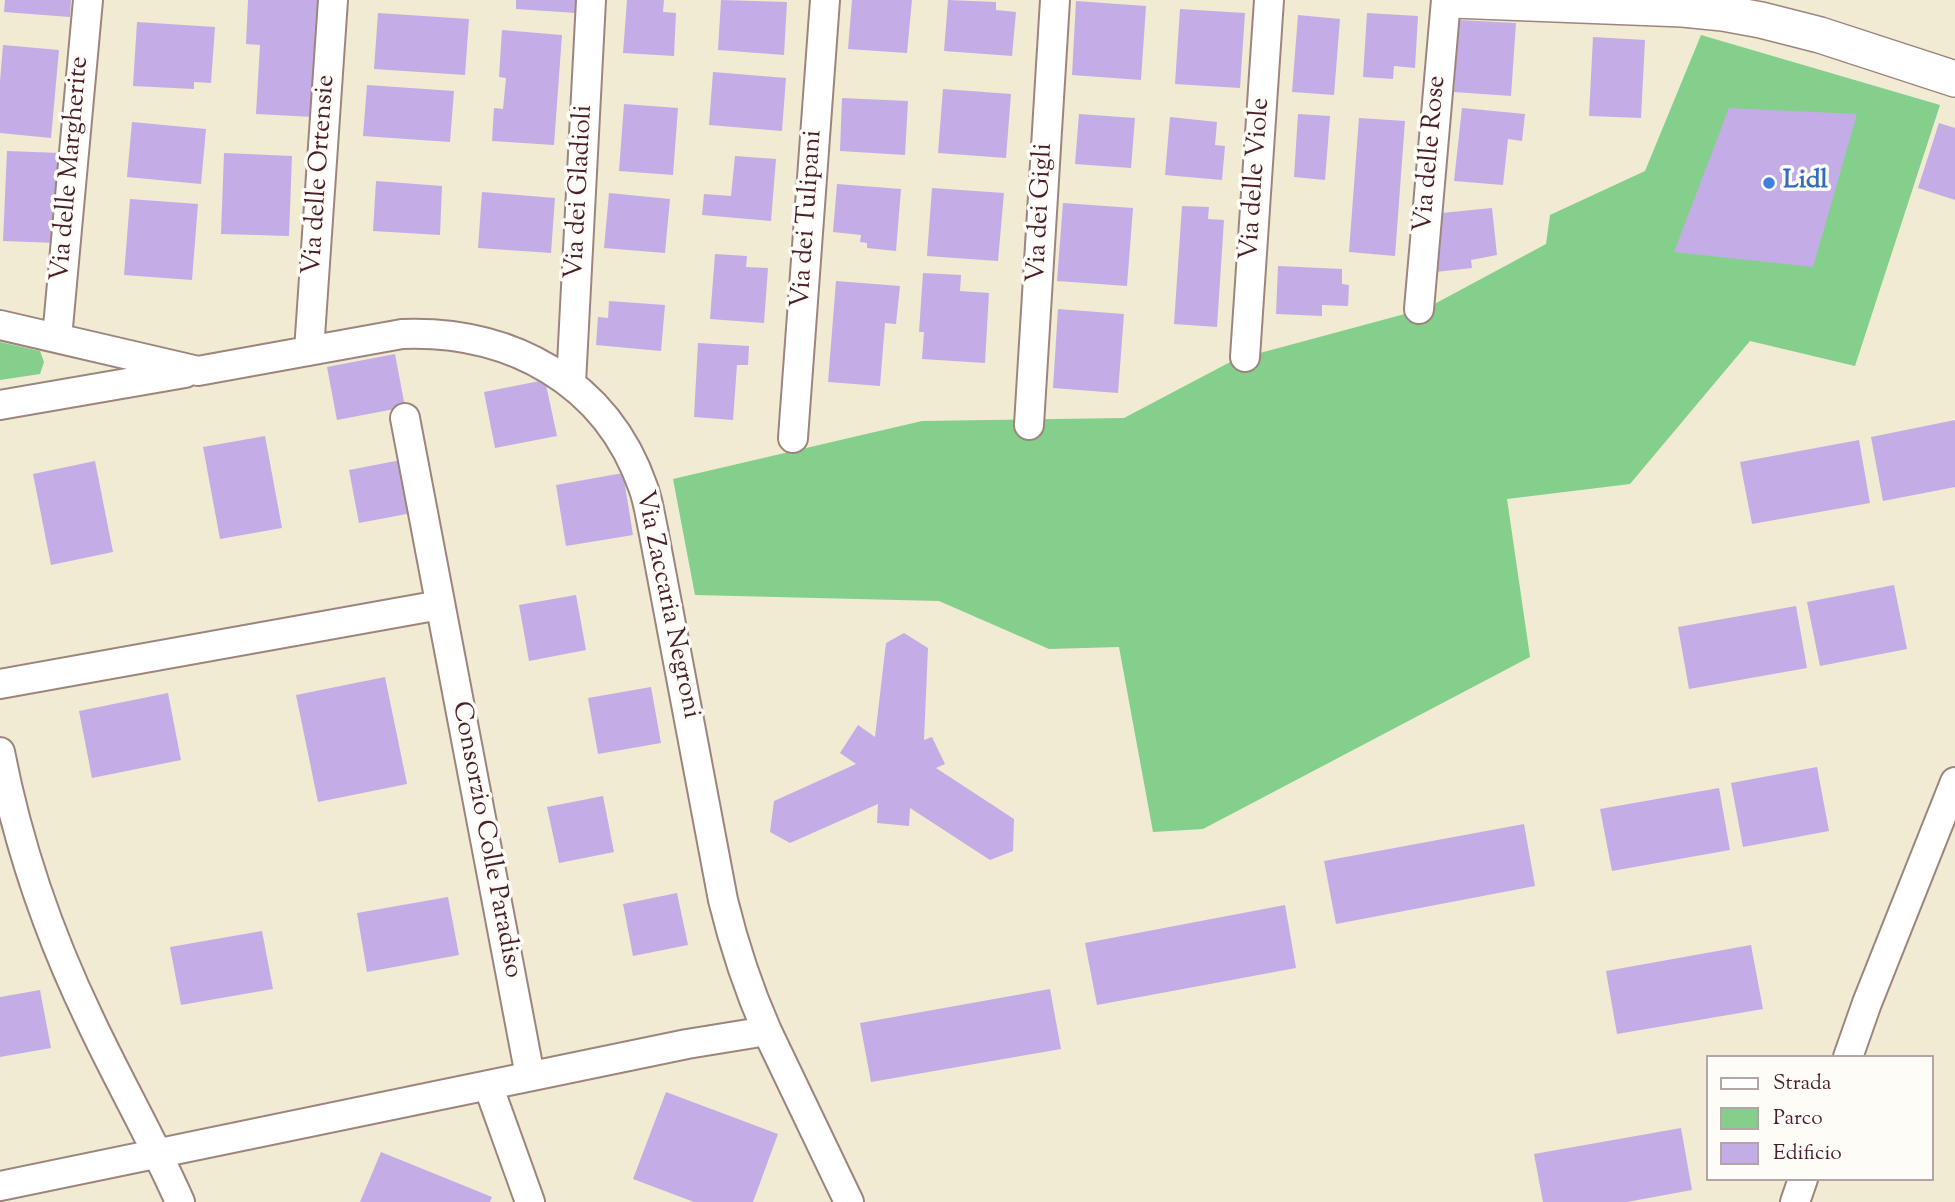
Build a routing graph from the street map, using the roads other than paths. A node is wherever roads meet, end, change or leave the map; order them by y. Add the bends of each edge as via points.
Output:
1 (88, 0) edge
2 (332, 0) edge
3 (590, 0) edge
4 (825, 0) edge
5 (1055, 0) edge
6 (1269, 0) edge
7 (1446, 0) edge
8 (1453, 0) edge
9 (1955, 79) edge
10 (1419, 309) dead end
11 (0, 325) edge
12 (57, 338) junction
13 (309, 351) junction
14 (1245, 357) dead end
15 (198, 371) junction
16 (571, 383) junction
17 (0, 405) edge
18 (405, 418) dead end
19 (1030, 425) dead end
20 (793, 438) dead end
21 (439, 605) junction
22 (0, 684) edge
23 (0, 752) edge
24 (1955, 782) edge
25 (767, 1031) junction
26 (1849, 1055) edge
27 (530, 1076) junction
28 (488, 1085) junction
29 (159, 1153) junction
30 (1802, 1181) edge
31 (0, 1186) edge
32 (180, 1202) edge
33 (530, 1202) edge
34 (849, 1202) edge
35 (1795, 1202) edge

1 - 12 street, Via delle Margherite
2 - 13 street, Via delle Ortensie
3 - 16 street, Via dei Gladioli
4 - 20 street, Via dei Tulipani
5 - 19 street, Via dei Gigli
6 - 14 street, Via delle Viole
7 - 10 street, Via delle Rose
8 - 9 street via 1723,13 1820,35
11 - 12 street, Via Zaccaria Negroni
12 - 15 street, Via Zaccaria Negroni
13 - 15 street, Via Zaccaria Negroni
13 - 16 street, Via Zaccaria Negroni via 402,334 436,334 521,354
15 - 17 street
16 - 25 street, Via Zaccaria Negroni via 615,431 643,486 723,900 746,981
18 - 21 street, Consorzio Colle Paradiso
21 - 22 street
21 - 27 street, Consorzio Colle Paradiso
23 - 29 street via 21,841 55,940 89,1018
24 - 26 street
25 - 27 street
25 - 34 street, Via Zaccaria Negroni
27 - 28 street
28 - 29 street
28 - 33 street
29 - 31 street
29 - 32 street
30 - 35 street

